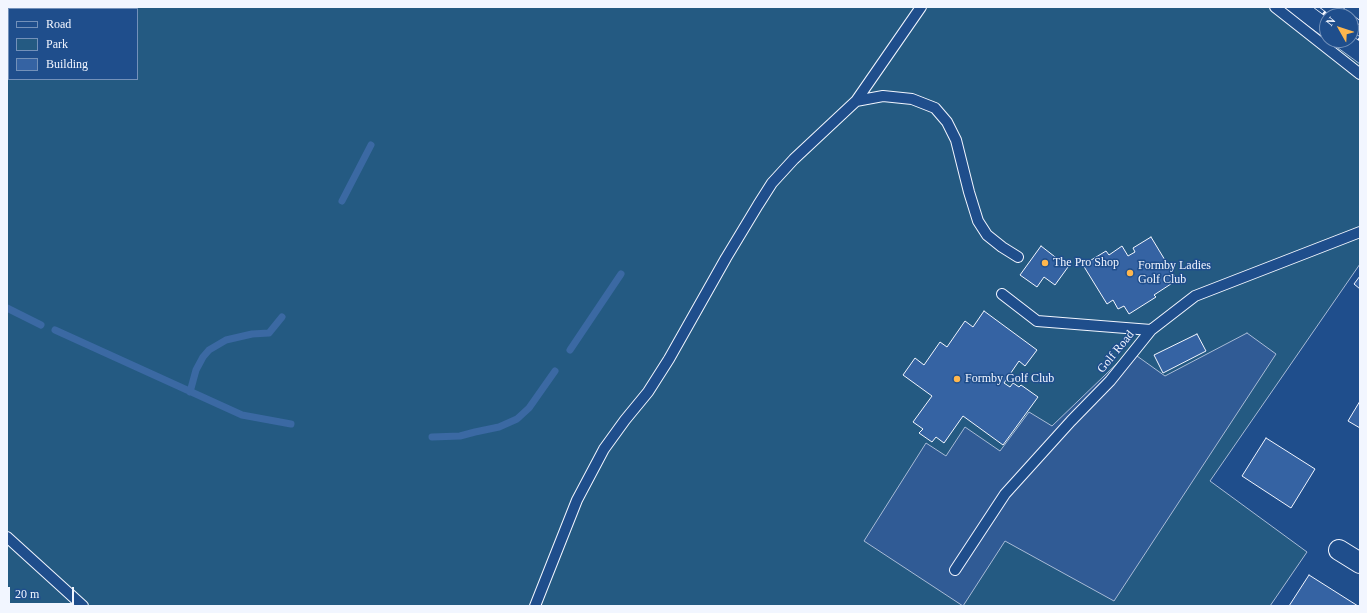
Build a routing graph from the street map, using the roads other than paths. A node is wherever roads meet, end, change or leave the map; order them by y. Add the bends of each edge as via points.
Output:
1 (921, 7) edge
2 (1275, 7) edge
3 (1360, 74) edge
4 (856, 100) junction
5 (1360, 232) edge
6 (1018, 257) dead end
7 (1002, 294) dead end
8 (1150, 330) junction
9 (7, 537) edge
10 (1339, 550) dead end
11 (1360, 563) edge
12 (955, 570) dead end
13 (83, 606) edge
14 (535, 606) edge

1 - 4 lane
2 - 3 lane
4 - 6 lane via 883,96 912,99 935,108 947,122 956,140 978,221 987,235
4 - 14 lane via 794,159 772,183 761,200 669,359 648,392 604,449 577,500
5 - 8 lane, Golf Road via 1195,296
7 - 8 lane via 1037,321
8 - 12 lane, Golf Road via 1110,381 1005,494
9 - 13 lane
10 - 11 street

